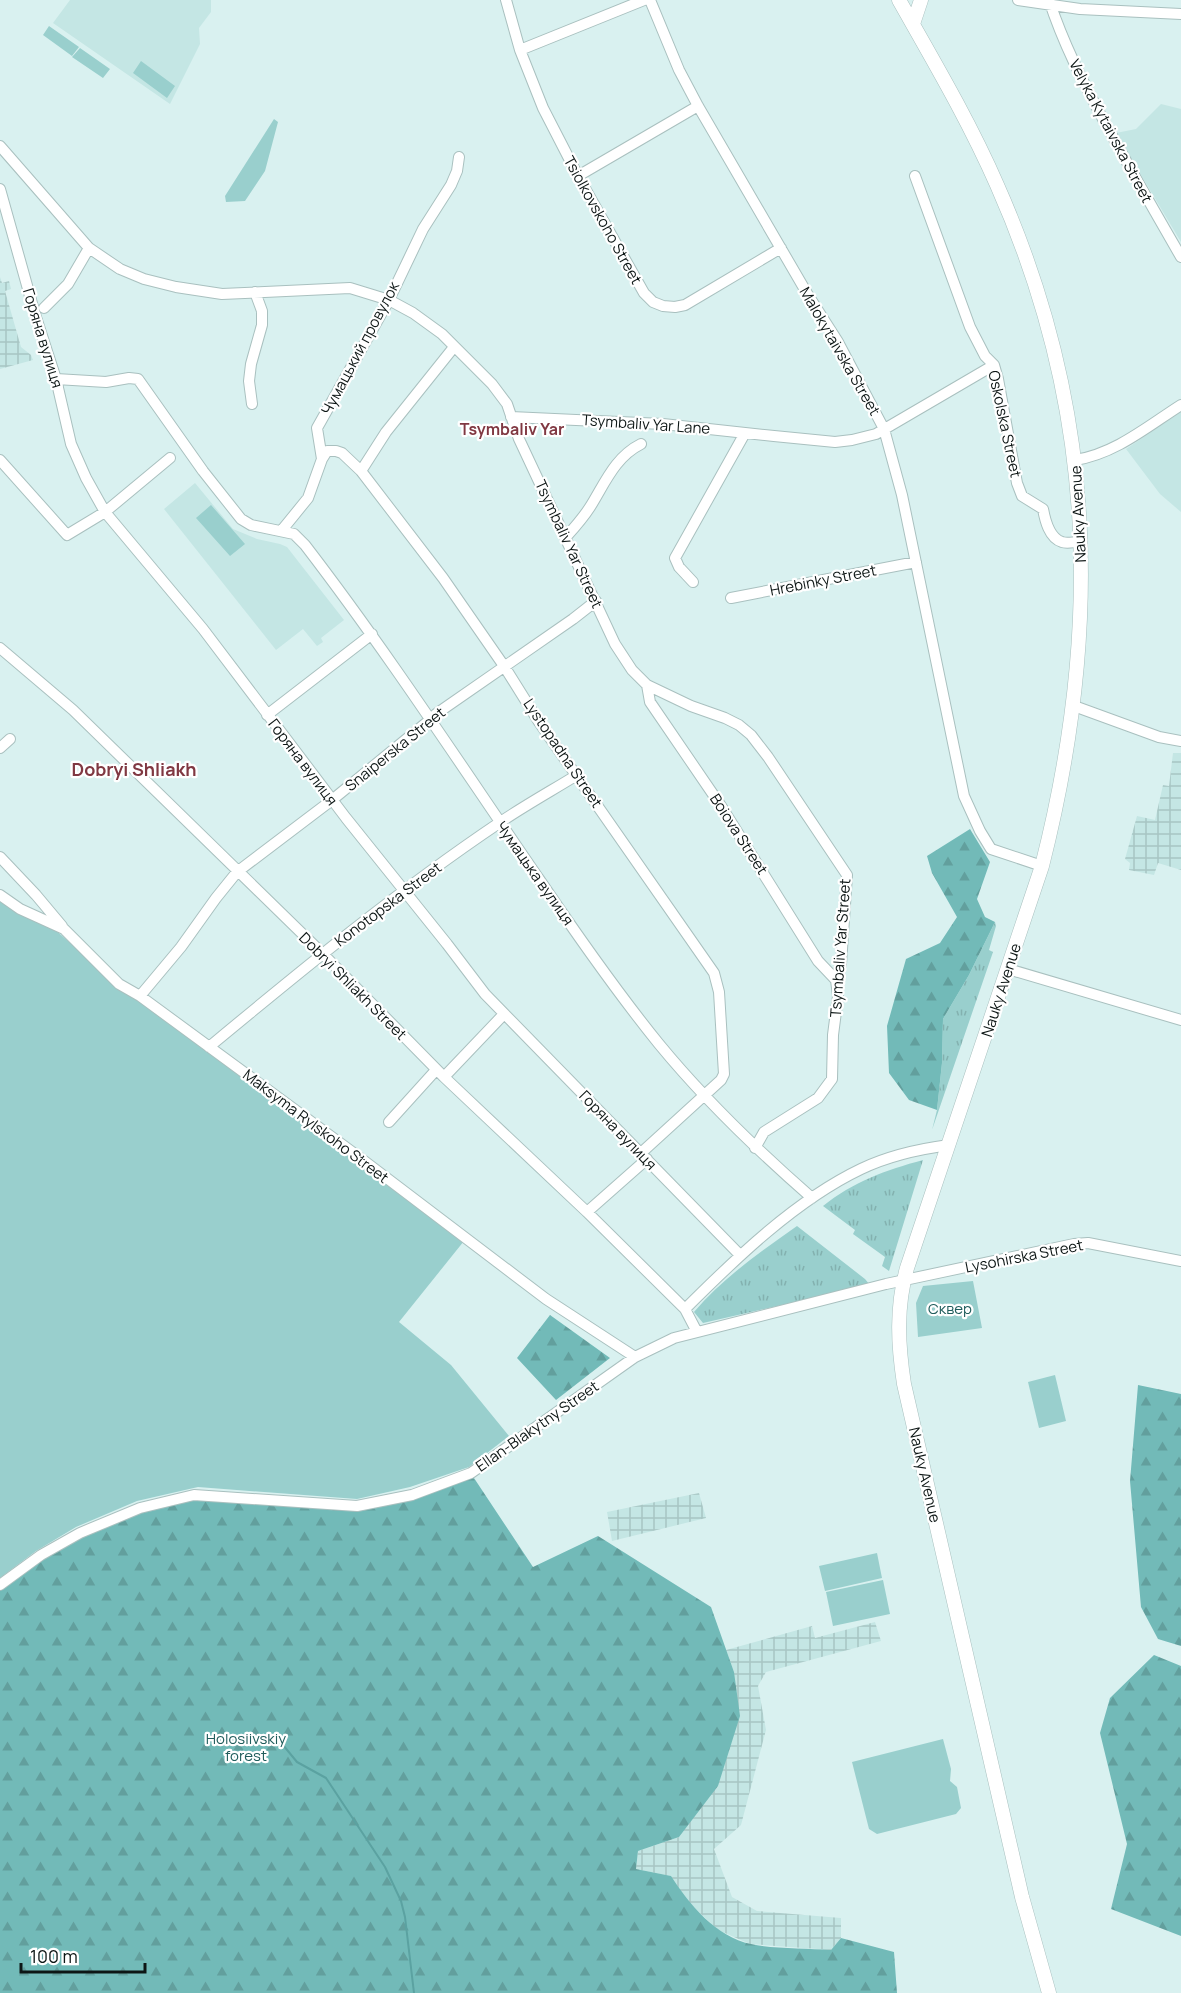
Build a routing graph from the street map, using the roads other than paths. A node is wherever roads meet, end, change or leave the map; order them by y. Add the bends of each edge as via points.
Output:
1 (506, 0) edge
2 (644, 0) edge
3 (650, 0) edge
4 (899, 0) edge
5 (921, 0) edge
6 (1018, 0) edge
7 (1050, 3) edge
8 (1181, 14) edge
9 (912, 24) junction
10 (520, 50) junction
11 (698, 106) junction
12 (0, 146) edge
13 (459, 157) dead end
14 (915, 176) dead end
15 (578, 177) junction
16 (0, 189) edge
17 (89, 248) junction
18 (781, 248) junction
19 (1181, 257) edge
20 (255, 292) junction
21 (389, 300) junction
22 (44, 308) dead end
23 (454, 347) junction
24 (994, 365) junction
25 (56, 379) junction
26 (252, 404) dead end
27 (1181, 405) edge
28 (512, 417) junction
29 (884, 429) junction
30 (745, 433) junction
31 (640, 444) dead end
32 (170, 458) dead end
33 (322, 459) junction
34 (0, 460) edge
35 (1075, 460) junction
36 (361, 471) junction
37 (105, 512) junction
38 (282, 530) junction
39 (566, 537) junction
40 (1081, 541) junction
41 (916, 561) junction
42 (693, 582) dead end
43 (730, 598) dead end
44 (596, 601) junction
45 (372, 634) junction
46 (0, 648) edge
47 (504, 666) junction
48 (647, 685) junction
49 (1074, 706) junction
50 (267, 715) junction
51 (431, 719) junction
52 (10, 739) dead end
53 (1181, 741) edge
54 (0, 748) edge
55 (577, 775) junction
56 (332, 800) junction
57 (500, 822) junction
58 (0, 857) edge
59 (1042, 866) junction
60 (237, 872) junction
61 (404, 890) junction
62 (0, 895) edge
63 (64, 929) junction
64 (322, 953) junction
65 (1008, 969) junction
66 (836, 980) junction
67 (140, 996) junction
68 (504, 1014) junction
69 (1181, 1020) edge
70 (209, 1047) junction
71 (440, 1073) junction
72 (704, 1095) junction
73 (389, 1122) dead end
74 (949, 1145) junction
75 (754, 1148) junction
76 (644, 1156) junction
77 (812, 1198) junction
78 (587, 1212) junction
79 (739, 1254) junction
80 (1181, 1261) edge
81 (903, 1281) junction
82 (685, 1309) junction
83 (698, 1332) junction
84 (635, 1357) junction
85 (0, 1585) edge
86 (1049, 1993) edge

1 - 10 street, Tsiolkovskoho Street
2 - 10 street
3 - 11 street, Malokytaivska Street via 678,70
4 - 9 main road, Nauky Avenue
5 - 9 main road
6 - 7 street
7 - 8 street
7 - 19 street, Velyka Kytaivska Street via 1088,91
9 - 35 main road, Nauky Avenue via 982,153 1021,243 1058,368
10 - 15 street, Tsiolkovskoho Street via 543,108
11 - 15 street
11 - 18 street, Malokytaivska Street
12 - 17 street, Tsymbaliv Yar Street
13 - 21 street, Чумацький провулок via 451,185 411,251
14 - 24 street, Oskolska Street via 970,327
15 - 18 street, Tsiolkovskoho Street via 644,293 663,306 675,307 700,298
16 - 25 street, Горяна вулиця
17 - 20 street, Tsymbaliv Yar Street via 120,269 165,285 222,294
17 - 22 street via 68,284
18 - 29 street, Malokytaivska Street via 838,342
20 - 21 street, Tsymbaliv Yar Street via 350,288
20 - 26 street via 262,325 251,364
21 - 23 street, Tsymbaliv Yar Street via 423,320
21 - 33 street, Чумацький провулок via 317,428
23 - 28 street, Tsymbaliv Yar Street via 492,384
23 - 36 street via 386,432
24 - 29 street, Tsymbaliv Yar Lane
24 - 40 street, Oskolska Street via 1022,496 1043,509 1048,530 1055,538 1062,542
25 - 37 street, Горяна вулиця via 71,444
25 - 38 street via 138,379 242,519 251,525
27 - 35 street via 1107,452
28 - 30 street, Tsymbaliv Yar Lane via 663,424
28 - 39 street, Tsymbaliv Yar Street
29 - 30 street, Tsymbaliv Yar Lane via 835,442
29 - 41 street, Malokytaivska Street
30 - 42 street via 675,558
31 - 39 street, Tsymbaliv Yar Lane via 628,450 609,473
32 - 37 street
33 - 36 street, Lystopadna Street via 327,452 336,451
33 - 38 street, Чумацький провулок via 308,498
34 - 37 street via 67,535
35 - 40 main road, Nauky Avenue
36 - 47 street, Lystopadna Street
37 - 50 street, Горяна вулиця
38 - 45 street, Чумацька вулиця via 305,544
39 - 44 street, Tsymbaliv Yar Street
40 - 49 main road, Nauky Avenue via 1080,644
41 - 43 street, Hrebinky Street
41 - 59 street, Malokytaivska Street via 964,796 991,849
44 - 47 street, Snaiperska Street
44 - 48 street, Tsymbaliv Yar Street via 615,644
45 - 50 street
45 - 51 street, Чумацька вулиця
46 - 60 street, Dobryi Shliakh Street via 73,710
47 - 51 street, Snaiperska Street
47 - 55 street, Lystopadna Street
48 - 66 street, Boiova Street via 650,702 818,961
48 - 66 street, Tsymbaliv Yar Street via 725,718 751,735 841,864 848,882 841,964
49 - 53 street via 1159,737
49 - 59 main road, Nauky Avenue
50 - 56 street, Горяна вулиця
51 - 56 street, Snaiperska Street
51 - 57 street, Чумацька вулиця
52 - 54 street
55 - 57 street, Konotopska Street
55 - 72 street, Lystopadna Street via 714,973 719,992 724,1074
56 - 60 street, Snaiperska Street
56 - 61 street, Горяна вулиця
57 - 61 street, Konotopska Street
57 - 72 street, Чумацька вулиця via 598,966
58 - 63 street
59 - 65 main road, Nauky Avenue
60 - 64 street, Dobryi Shliakh Street
60 - 67 street, Snaiperska Street
61 - 64 street, Konotopska Street
61 - 68 street, Горяна вулиця
62 - 63 street, Maksyma Rylskoho Street
63 - 67 street, Maksyma Rylskoho Street via 119,984
64 - 70 street, Konotopska Street
64 - 71 street, Dobryi Shliakh Street
65 - 69 street
65 - 74 main road, Nauky Avenue
66 - 75 street, Tsymbaliv Yar Street via 832,1079 818,1098 764,1132
67 - 70 street, Maksyma Rylskoho Street
68 - 71 street
68 - 76 street, Горяна вулиця
70 - 84 street, Maksyma Rylskoho Street via 546,1299
71 - 73 street
71 - 78 street, Dobryi Shliakh Street
72 - 75 street, Чумацька вулиця
72 - 76 street, Lystopadna Street
74 - 77 street via 911,1152 861,1169
74 - 81 main road, Nauky Avenue
75 - 77 street, Чумацька вулиця
76 - 78 street, Lystopadna Street
76 - 79 street, Горяна вулиця
77 - 79 street
78 - 82 street, Dobryi Shliakh Street
79 - 82 street
80 - 81 street, Lysohirska Street via 1088,1243 1074,1244
81 - 83 street, Ellan-Blakytny Street
81 - 86 main road, Nauky Avenue via 898,1337 904,1384 1019,1886
82 - 83 street, Dobryi Shliakh Street
83 - 84 street, Ellan-Blakytny Street via 667,1341
84 - 85 street, Ellan-Blakytny Street via 471,1473 412,1495 357,1506 194,1496 140,1508 80,1533

